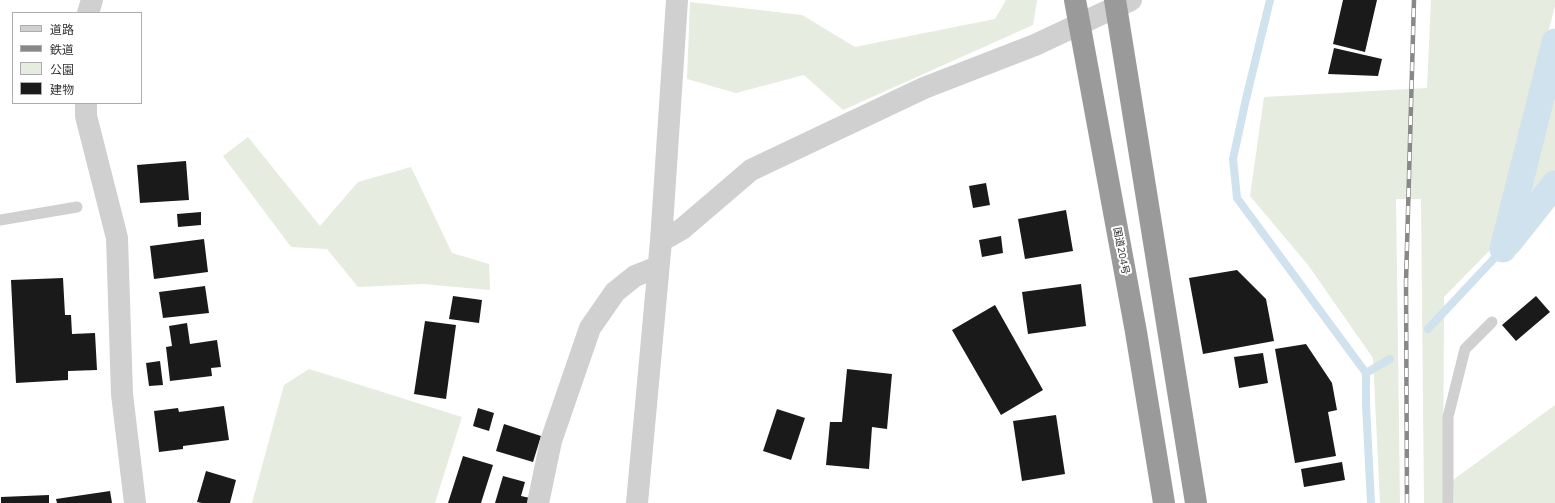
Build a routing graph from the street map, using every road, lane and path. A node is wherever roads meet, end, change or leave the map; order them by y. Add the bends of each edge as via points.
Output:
1 (92, 0) edge
2 (677, 0) edge
3 (1074, 0) edge
4 (1121, 2) edge
5 (88, 12) edge
6 (1078, 24) junction
7 (86, 104) edge
8 (77, 207) dead end
9 (0, 220) edge
10 (661, 241) junction
11 (658, 268) junction
12 (1492, 322) dead end
13 (135, 503) edge
14 (538, 503) edge
15 (637, 503) edge
16 (1164, 503) edge
17 (1196, 503) edge
18 (1448, 503) edge

1 - 5 street
2 - 10 street
3 - 6 highway, 国道204号
4 - 6 street
4 - 17 highway
6 - 10 street via 1035,45 924,88 751,170 682,228
6 - 16 highway, 国道204号 via 1136,332
7 - 13 street via 86,116 117,238 122,394
8 - 9 lane
10 - 11 street
11 - 14 street via 636,276 615,292 590,328 550,441
11 - 15 street
12 - 18 lane via 1465,348 1448,417

